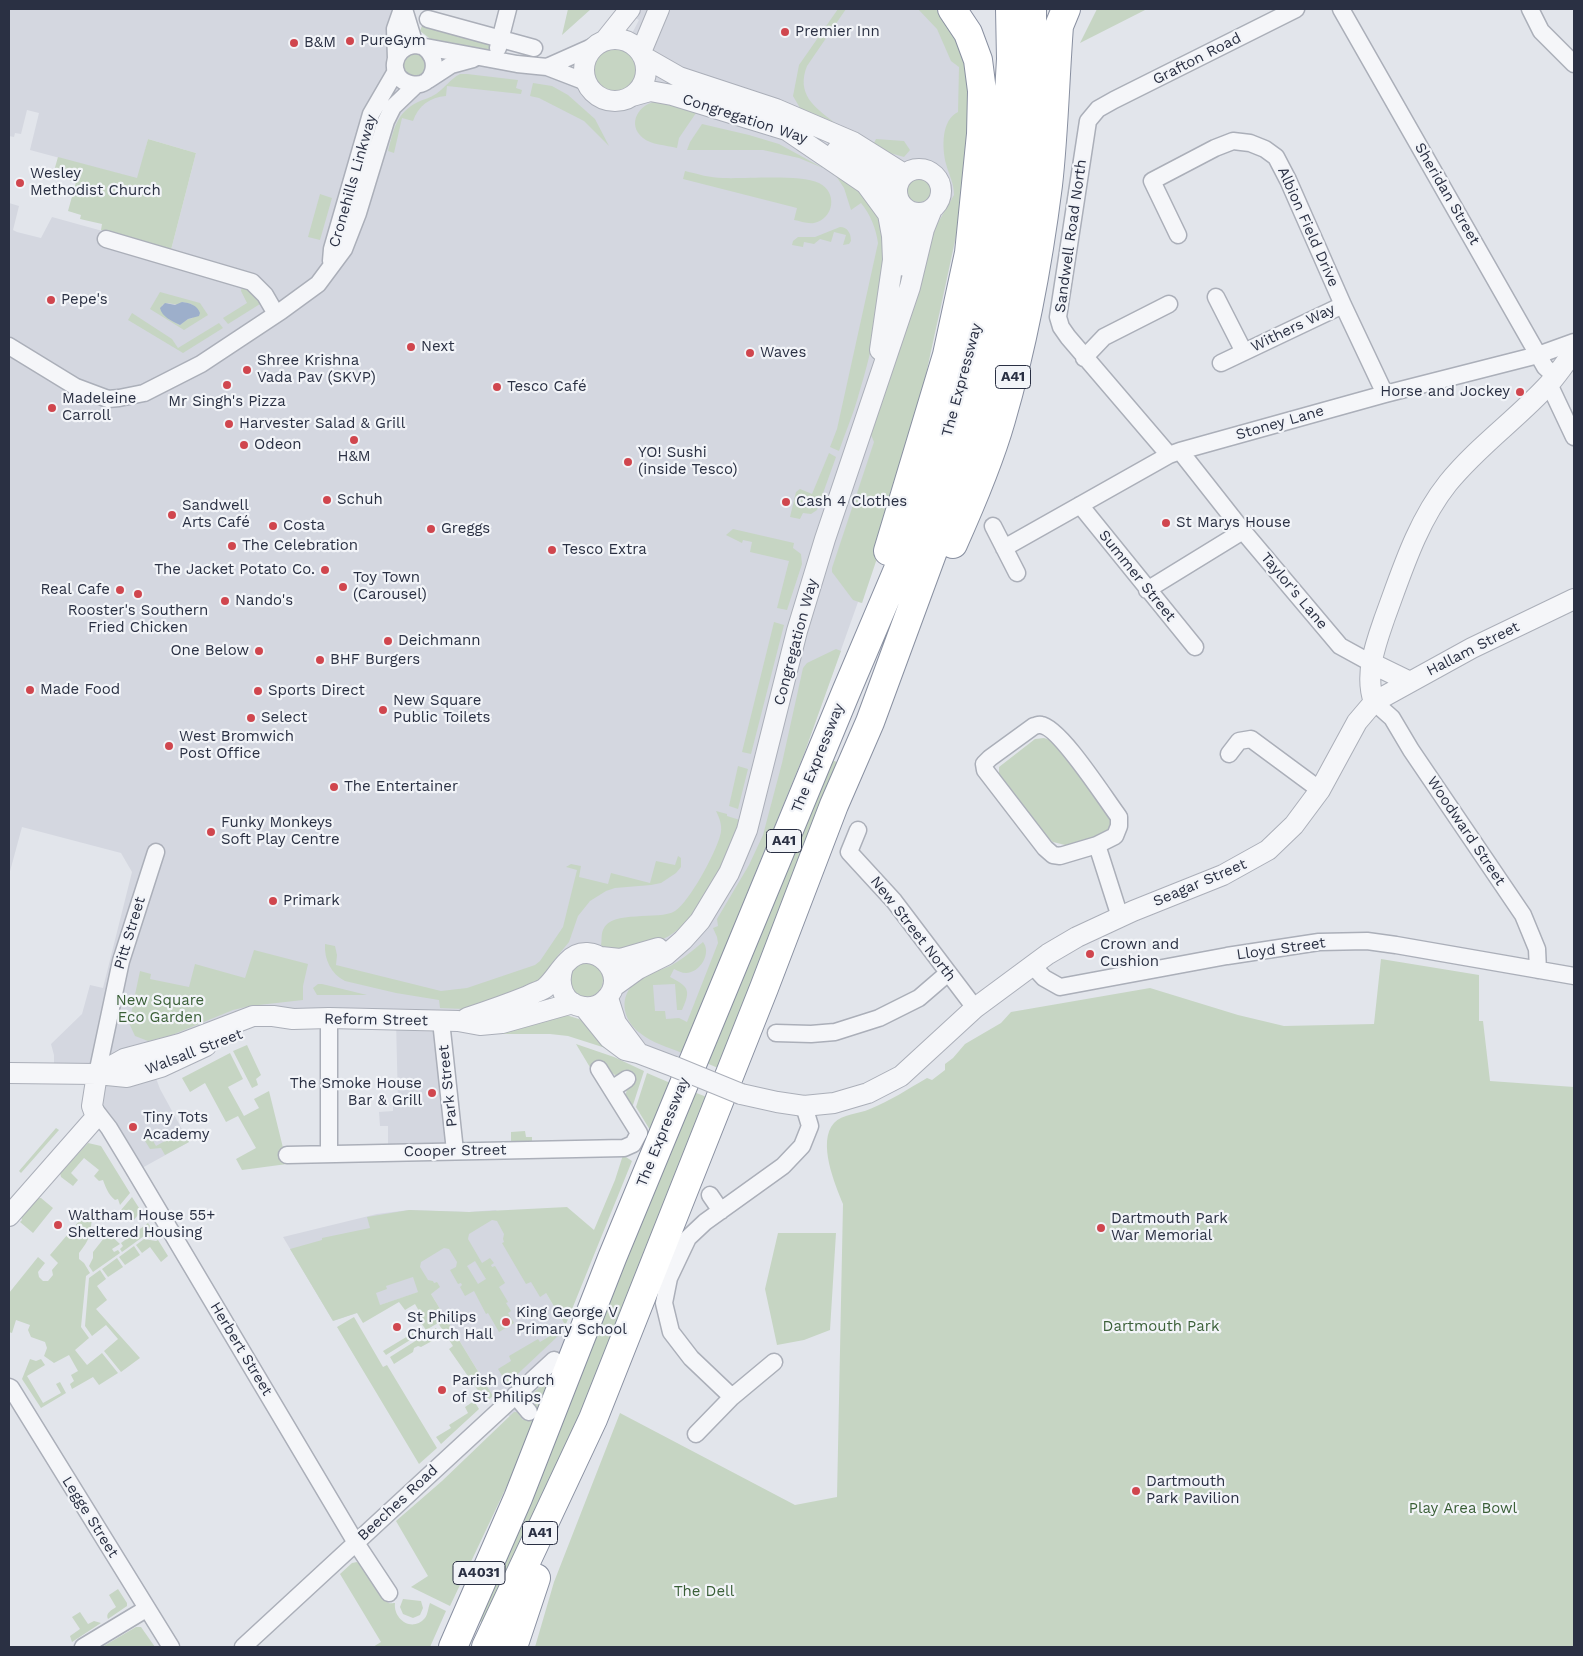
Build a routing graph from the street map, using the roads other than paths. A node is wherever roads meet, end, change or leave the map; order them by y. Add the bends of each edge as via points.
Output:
1 (403, 9) edge
2 (508, 9) edge
3 (630, 9) edge
4 (659, 9) edge
5 (952, 9) edge
6 (1010, 9) edge
7 (1032, 9) edge
8 (1066, 9) edge
9 (1296, 9) edge
10 (1341, 9) edge
11 (1530, 9) edge
12 (428, 20) dead end
13 (500, 40) junction
14 (599, 43) junction
15 (418, 46) junction
16 (534, 48) dead end
17 (642, 54) junction
18 (478, 57) junction
19 (495, 60) junction
20 (1574, 64) edge
21 (396, 65) junction
22 (547, 67) junction
23 (586, 82) junction
24 (421, 83) junction
25 (632, 96) junction
26 (1098, 109) joint
27 (785, 129) junction
28 (904, 174) junction
29 (900, 202) junction
30 (932, 209) junction
31 (1178, 235) dead end
32 (106, 238) dead end
33 (330, 266) junction
34 (1216, 297) dead end
35 (1343, 304) junction
36 (1166, 311) dead end
37 (276, 314) junction
38 (894, 335) junction
39 (1574, 342) edge
40 (9, 346) edge
41 (1574, 351) edge
42 (1244, 352) junction
43 (1538, 354) junction
44 (1084, 358) junction
45 (1221, 363) dead end
46 (1552, 380) junction
47 (873, 394) junction
48 (1385, 394) junction
49 (1574, 437) edge
50 (1174, 453) junction
51 (1080, 505) junction
52 (993, 526) dead end
53 (1243, 531) junction
54 (1004, 548) junction
55 (1017, 572) dead end
56 (1147, 590) junction
57 (1574, 599) edge
58 (1195, 647) dead end
59 (1372, 664) junction
60 (1410, 682) junction
61 (846, 692) junction
62 (1374, 702) junction
63 (870, 722) junction
64 (1229, 754) dead end
65 (1320, 790) junction
66 (858, 830) dead end
67 (1097, 845) junction
68 (156, 852) dead end
69 (1120, 917) junction
70 (684, 940) junction
71 (601, 957) junction
72 (1032, 965) junction
73 (563, 967) junction
74 (1538, 970) junction
75 (948, 974) junction
76 (1574, 976) edge
77 (611, 992) junction
78 (578, 1005) junction
79 (975, 1008) junction
80 (329, 1018) junction
81 (293, 1019) joint
82 (450, 1021) junction
83 (776, 1033) dead end
84 (638, 1052) junction
85 (599, 1069) dead end
86 (9, 1073) edge
87 (97, 1074) junction
88 (627, 1079) dead end
89 (612, 1089) junction
90 (92, 1106) junction
91 (804, 1106) junction
92 (455, 1151) junction
93 (329, 1154) junction
94 (287, 1155) dead end
95 (710, 1195) dead end
96 (9, 1200) edge
97 (721, 1210) junction
98 (9, 1216) edge
99 (554, 1360) dead end
100 (774, 1362) dead end
101 (9, 1387) edge
102 (516, 1395) junction
103 (732, 1397) junction
104 (529, 1412) dead end
105 (593, 1419) junction
106 (696, 1434) dead end
107 (518, 1498) junction
108 (356, 1543) junction
109 (389, 1593) dead end
110 (146, 1609) junction
111 (83, 1647) edge
112 (171, 1647) edge
113 (244, 1647) edge
114 (440, 1647) edge
115 (453, 1647) edge
116 (486, 1647) edge
117 (513, 1647) edge

1 - 15 street
1 - 21 street via 395,29
2 - 13 street
3 - 14 street
4 - 17 street
5 - 61 highway, A41 via 968,33 978,60 982,91 969,253 947,355
6 - 61 highway, The Expressway / A41 via 1006,146 992,256 970,359 933,487
7 - 63 highway, The Expressway / A41 via 1032,94 1019,227 993,359 954,494
8 - 63 highway, A41 via 1059,26 1048,185 1037,257 1019,354 1003,414 971,503
9 - 26 street, Grafton Road
10 - 43 street, Sheridan Street
11 - 20 street via 1541,31
12 - 13 street
13 - 16 street
13 - 19 street
14 - 17 street via 614,38 626,40
14 - 22 street
14 - 23 street via 585,60
15 - 18 street, Cronehills Linkway
15 - 21 street via 404,48
15 - 24 street via 430,53 434,65 433,72
17 - 25 street via 646,65 645,79
17 - 28 street, Congregation Way via 679,77 776,109 853,142
18 - 19 street, Cronehills Linkway
18 - 24 street, Cronehills Linkway via 451,65
19 - 22 street, Cronehills Linkway
21 - 24 street via 404,82
21 - 33 street, Cronehills Linkway via 371,114
22 - 23 street, Cronehills Linkway
23 - 25 street, Cronehills Linkway via 595,94 606,100 624,100
24 - 33 street, Cronehills Linkway via 393,107 386,121 358,213 344,249
25 - 27 street, Congregation Way via 650,91
26 - 44 street, Sandwell Road North via 1088,121 1058,317 1061,327
27 - 29 street, Congregation Way via 838,150 882,176
27 - 47 street via 866,184 888,214 893,260
28 - 29 street, Congregation Way via 897,185
28 - 30 street, Congregation Way via 920,169 935,176 941,193
29 - 30 street via 906,209 919,213
29 - 38 street, Congregation Way via 907,231
30 - 38 street, Congregation Way
31 - 35 street, Albion Field Drive via 1152,181 1233,142 1250,143 1265,149 1276,157 1288,180
32 - 37 street via 252,282
33 - 37 street, Cronehills Linkway via 318,284
34 - 42 street, Withers Way
35 - 42 street, Withers Way
35 - 48 street, Albion Field Drive
36 - 44 street via 1104,337
37 - 40 street, Cronehills Linkway via 201,364 144,392 120,398 108,398 76,387
38 - 47 street, Congregation Way
39 - 43 street, Stoney Lane
41 - 46 street
42 - 45 street, Withers Way
43 - 46 street, Sheridan Street
43 - 48 street, Stoney Lane
44 - 50 street, Sandwell Road North
46 - 49 street, Sheridan Street
46 - 59 street via 1472,456 1429,511 1408,553
47 - 70 street, Congregation Way via 797,631 747,830 729,873 700,921
48 - 50 street, Stoney Lane
50 - 51 street, Stoney Lane
50 - 53 street, Taylor's Lane
51 - 54 street, Stoney Lane
51 - 56 street, Summer Street
52 - 54 street
53 - 56 street
53 - 59 street, Taylor's Lane via 1340,646
54 - 55 street
56 - 58 street, Summer Street
57 - 60 street, Hallam Street
59 - 60 street, Taylor's Lane
59 - 62 street via 1369,689
60 - 62 street, Hallam Street
61 - 107 highway, The Expressway / A41 via 612,1258
62 - 65 street, Seagar Street via 1357,722
62 - 74 street, Woodward Street via 1392,718 1523,915 1537,949
63 - 105 highway, The Expressway / A41 via 834,805
64 - 65 street via 1239,740 1251,739
65 - 69 street, Seagar Street via 1294,825 1255,858 1223,875
66 - 75 street, New Street North via 846,858 894,901
67 - 67 street via 1115,836 1119,817 1069,747 1050,730 1042,725 1034,726 984,764 985,770 1052,855 1060,856
67 - 69 street
68 - 87 street, Pitt Street via 121,961
69 - 72 street, Seagar Street via 1077,937
70 - 71 street via 620,959
70 - 77 street, Congregation Way via 666,955 638,969
71 - 73 street, Reform Street via 591,953 579,954
71 - 77 street via 613,972
72 - 74 street, Lloyd Street via 1044,978 1060,987 1319,942 1366,941
72 - 79 street, Seagar Street
73 - 78 street via 560,976 562,991 566,998
73 - 82 street, Reform Street via 544,989 506,1005
74 - 76 street, Lloyd Street
75 - 79 street, New Street North
75 - 83 street via 919,998 879,1018 834,1032
77 - 78 street, Reform Street via 598,1005
77 - 84 street via 616,1024
78 - 82 street, Reform Street via 502,1023 480,1025
78 - 84 street via 609,1038 625,1050
79 - 91 street via 901,1076 868,1093
80 - 81 street, Reform Street
80 - 82 street, Reform Street
80 - 93 street
81 - 87 street, Walsall Street via 224,1038 127,1077
82 - 92 street, Park Street
84 - 91 street, bridge via 741,1094
85 - 89 street
86 - 87 street, Walsall Street
87 - 90 street
88 - 89 street
89 - 92 street, Cooper Street via 639,1133 633,1144 624,1148
90 - 96 street
90 - 98 street via 96,1117
90 - 108 street, Herbert Street via 132,1166
91 - 97 street via 810,1126 802,1146 783,1166
92 - 93 street, Cooper Street
93 - 94 street, Cooper Street
95 - 97 street
97 - 103 street via 688,1238 669,1278 664,1303 671,1332 691,1358
99 - 102 street, Beeches Road
100 - 103 street
101 - 110 street, Legge Street
102 - 104 street
102 - 108 street, Beeches Road
103 - 106 street
105 - 116 highway, The Expressway / A41
105 - 117 highway
107 - 114 highway, A4031
107 - 115 highway, The Expressway / A41
108 - 109 street, Herbert Street
108 - 113 street, Beeches Road
110 - 111 street
110 - 112 street, Legge Street

